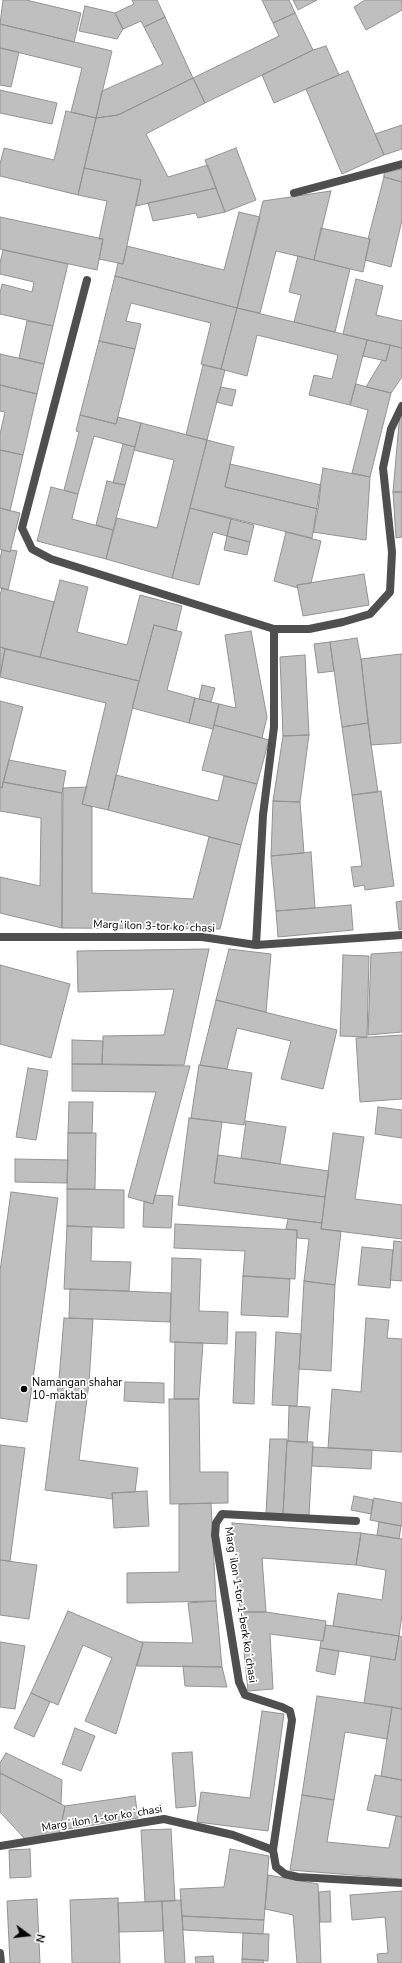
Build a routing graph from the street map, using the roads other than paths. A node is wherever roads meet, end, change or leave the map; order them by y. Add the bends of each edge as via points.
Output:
1 (402, 164) edge
2 (294, 193) dead end
3 (87, 280) dead end
4 (402, 406) edge
5 (274, 629) junction
6 (402, 935) edge
7 (0, 937) edge
8 (256, 944) junction
9 (356, 1521) dead end
10 (0, 1846) edge
11 (273, 1850) junction
12 (402, 1883) edge
13 (0, 1953) edge
14 (1, 1963) edge

1 - 2 street
3 - 5 street via 22,528 32,549 51,559
4 - 5 street via 391,429 383,468 392,552 390,592 370,614 309,629
5 - 8 street via 274,727 262,815
6 - 8 street, Margʻilon 3-tor koʻchasi
7 - 8 street, Margʻilon 3-tor koʻchasi via 202,937
9 - 11 street, Margʻilon 1-tor 1-berk koʻchasi via 222,1514 216,1523 215,1535 239,1682 245,1695 290,1711 292,1720
10 - 11 street, Margʻilon 1-tor koʻchasi via 164,1819 233,1835
11 - 12 street via 276,1867 285,1874
13 - 14 street

